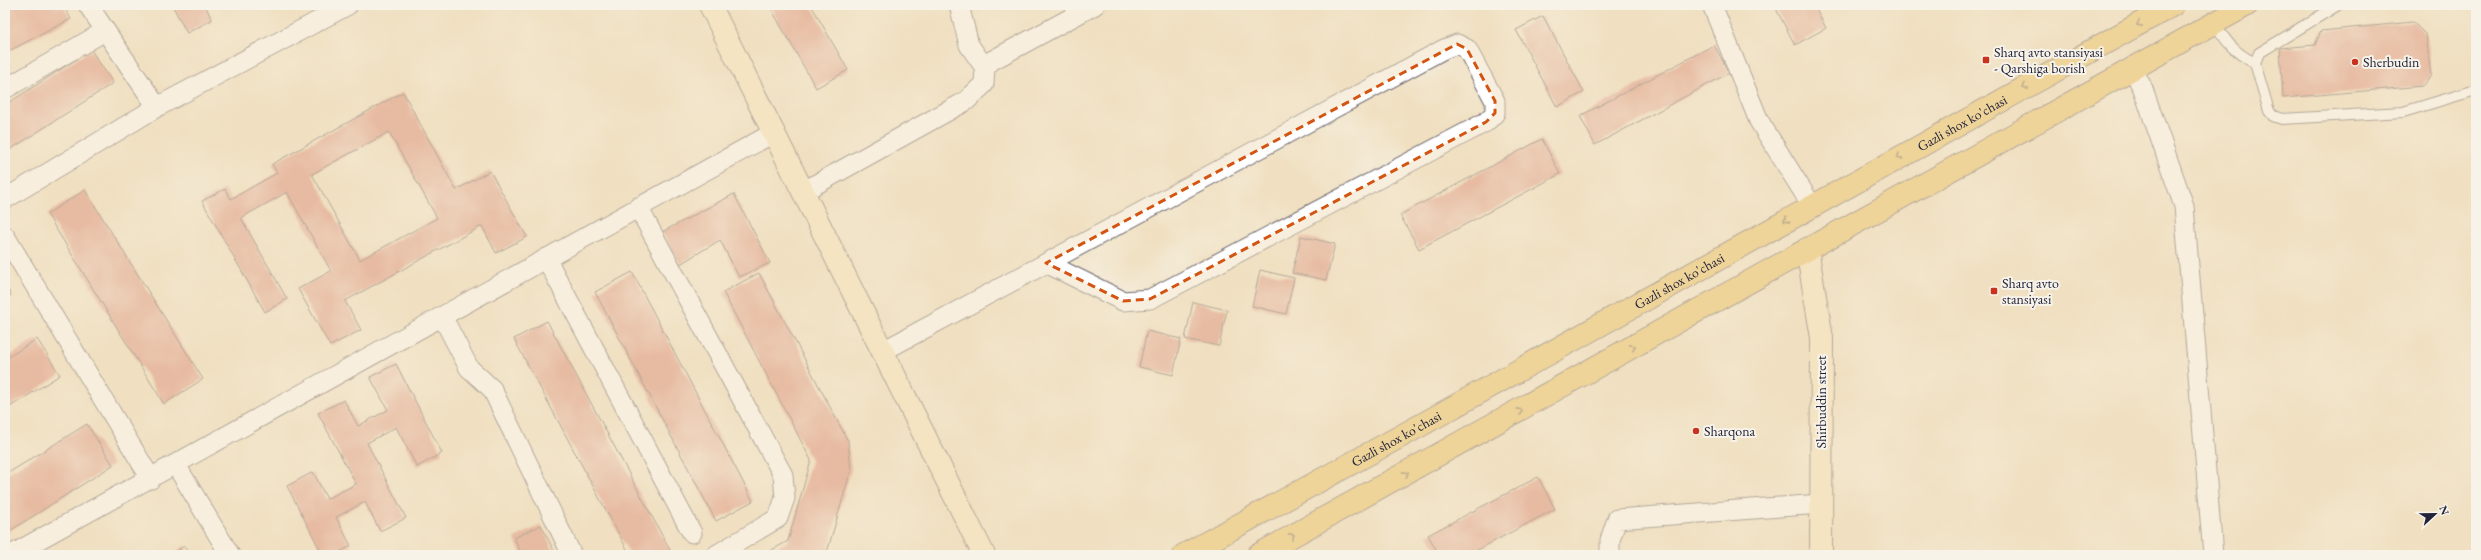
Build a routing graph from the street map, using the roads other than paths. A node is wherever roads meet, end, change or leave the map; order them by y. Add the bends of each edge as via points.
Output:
1 (88, 5) edge
2 (348, 5) edge
3 (710, 5) edge
4 (959, 5) edge
5 (1096, 5) edge
6 (1712, 5) edge
7 (2173, 5) edge
8 (2247, 5) edge
9 (2338, 5) edge
10 (2214, 23) junction
11 (105, 31) junction
12 (2255, 64) junction
13 (2132, 67) junction
14 (985, 68) junction
15 (5, 89) edge
16 (2476, 90) edge
17 (157, 107) junction
18 (775, 132) junction
19 (804, 191) junction
20 (5, 199) edge
21 (1812, 206) junction
22 (638, 207) junction
23 (5, 236) edge
24 (1808, 249) junction
25 (546, 258) junction
26 (1046, 263) junction
27 (442, 316) junction
28 (883, 351) junction
29 (176, 465) junction
30 (151, 479) junction
31 (1821, 504) junction
32 (692, 533) dead end
33 (18, 553) edge
34 (230, 555) edge
35 (572, 555) edge
36 (716, 555) edge
37 (984, 555) edge
38 (1184, 555) edge
39 (1258, 555) edge
40 (1610, 555) edge
41 (1821, 555) edge
42 (2213, 555) edge

1 - 11 street
2 - 17 street
3 - 18 street
4 - 14 street via 969,45
5 - 14 street via 991,61
6 - 21 street via 1759,121
7 -> 21 highway, Gazli shox ko'chasi
8 - 10 highway
9 - 12 lane via 2259,53
10 - 12 lane via 2230,47
10 - 13 highway
11 - 15 street
11 - 17 street
12 - 16 lane via 2269,111 2273,116 2282,119 2403,112
13 - 24 highway via 2046,118
13 - 42 street via 2143,89 2184,206
14 - 19 street via 984,84 966,101
17 - 20 street
18 - 19 street
18 - 22 street
19 - 28 street
21 -> 38 highway, Gazli shox ko'chasi
22 - 25 street
22 - 36 street via 783,476 785,498 778,518
23 - 30 street
24 - 31 street, Shirbuddin street via 1822,338
39 -> 24 highway
25 - 27 street
25 - 32 street
26 - 26 street via 1457,44 1467,48 1495,101 1495,113 1486,122 1150,299 1123,300
26 - 28 street
27 - 29 street
27 - 35 street via 470,368 492,389
28 - 37 street
29 - 30 street
29 - 34 street
30 - 33 street
31 - 40 street via 1617,519 1610,540
31 - 41 street, Shirbuddin street

